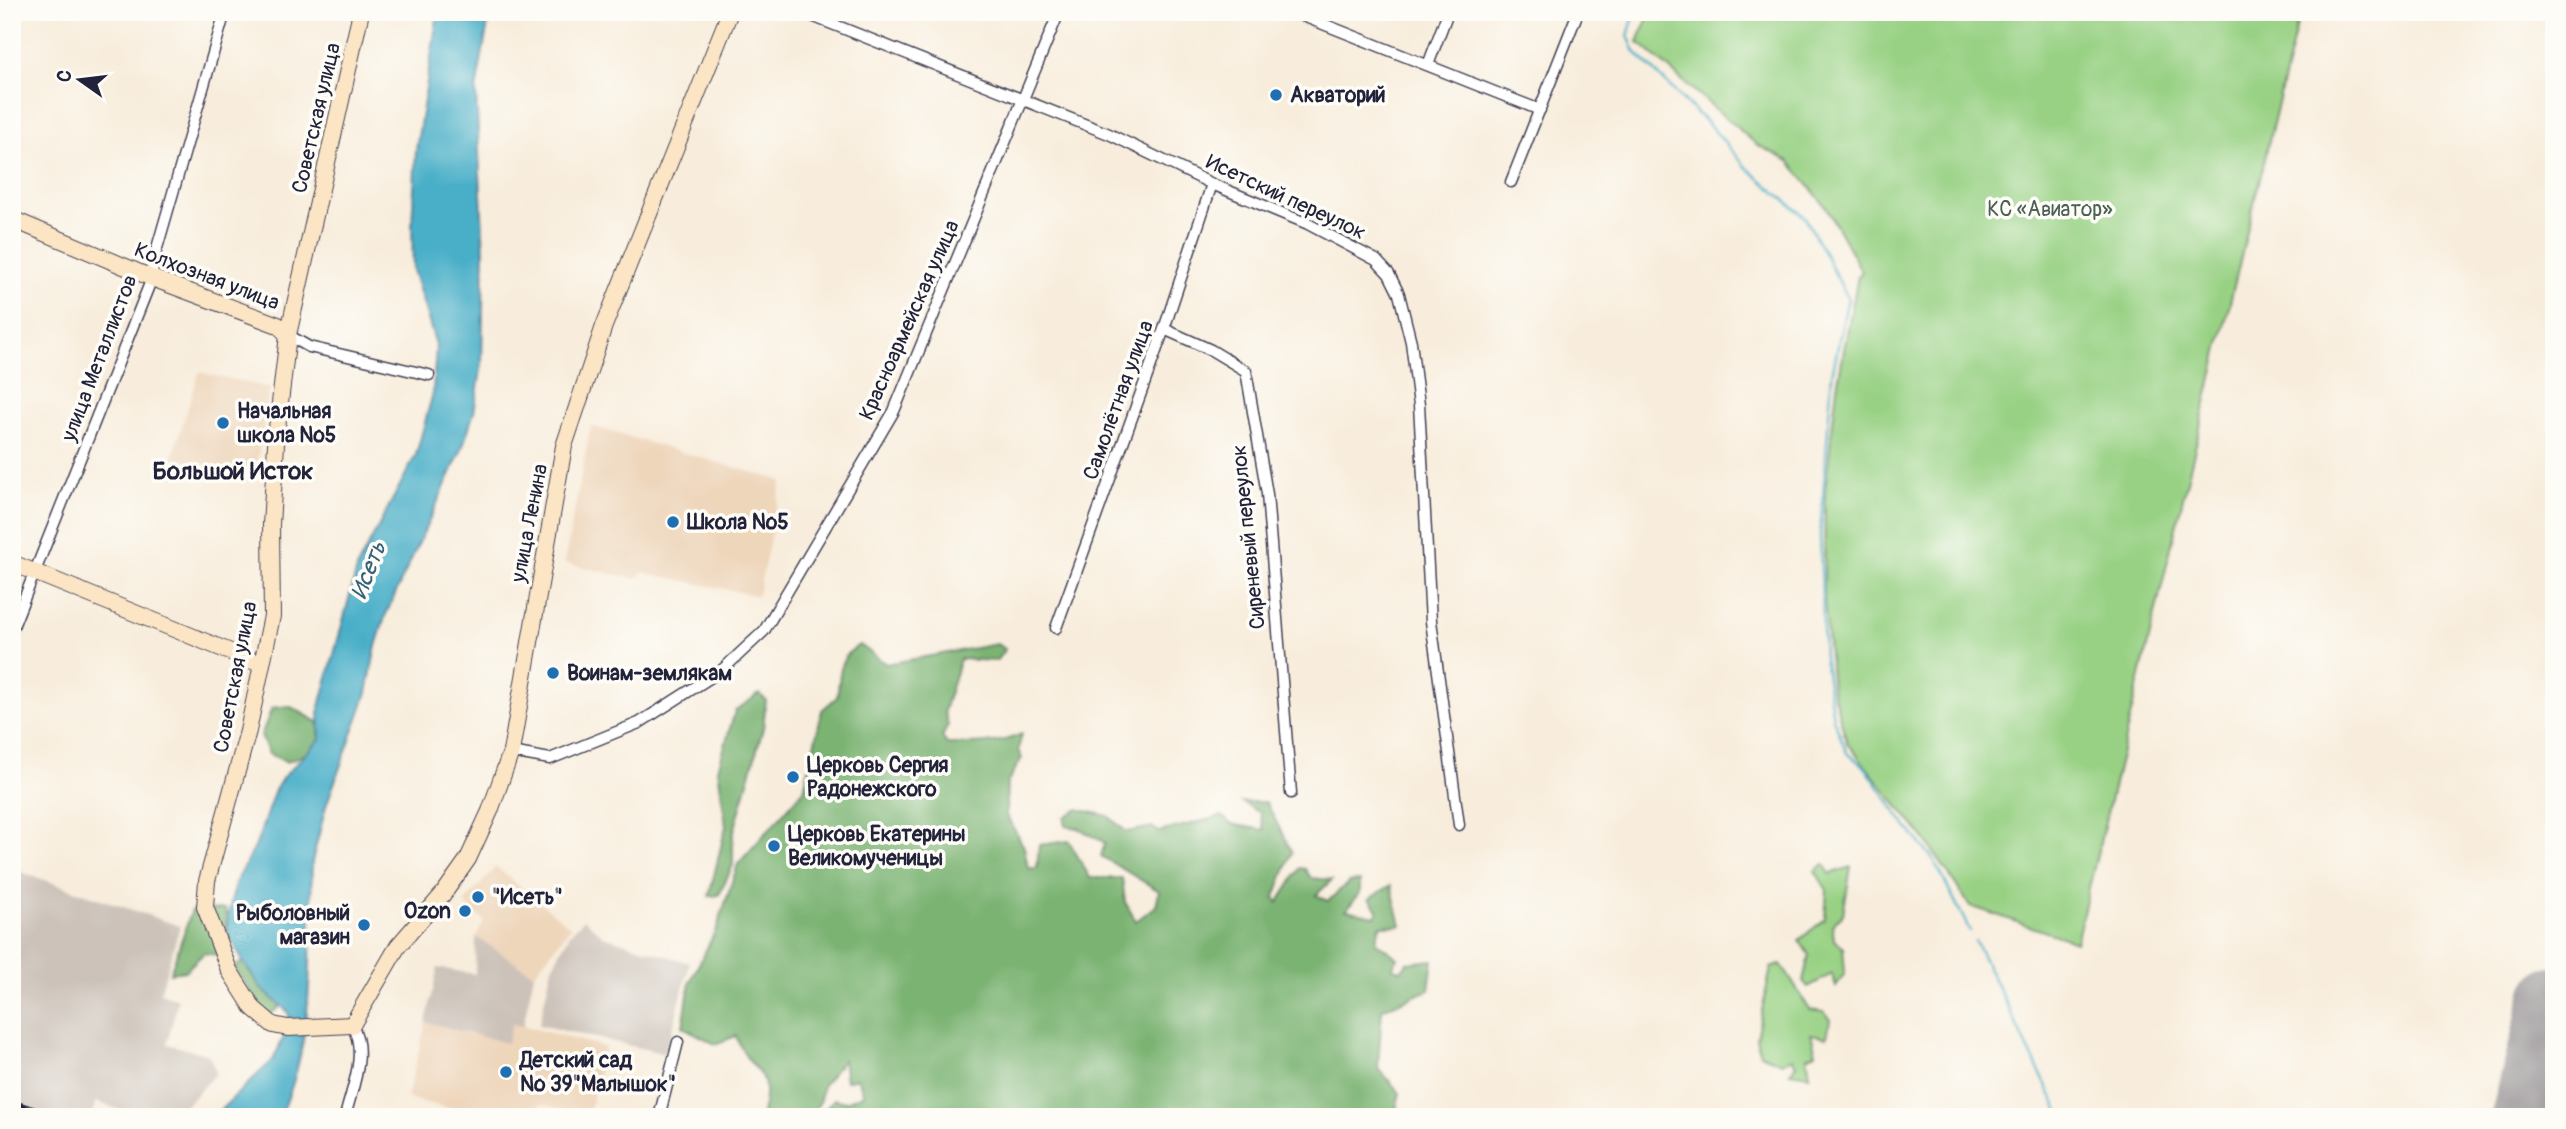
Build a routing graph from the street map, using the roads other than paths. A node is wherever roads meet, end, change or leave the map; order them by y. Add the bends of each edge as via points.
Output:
1 (225, 12) edge
2 (361, 12) edge
3 (730, 12) edge
4 (802, 12) edge
5 (1059, 12) edge
6 (1293, 12) edge
7 (1448, 12) edge
8 (1578, 12) edge
9 (1317, 17) edge
10 (1428, 65) junction
11 (1025, 101) junction
12 (1540, 110) junction
13 (1511, 182) dead end
14 (1212, 184) junction
15 (12, 219) edge
16 (152, 278) junction
17 (1164, 330) junction
18 (288, 335) junction
19 (429, 374) dead end
20 (12, 563) edge
21 (36, 573) junction
22 (1056, 628) dead end
23 (12, 629) edge
24 (260, 664) junction
25 (511, 752) junction
26 (1291, 793) dead end
27 (1459, 825) dead end
28 (352, 1025) junction
29 (678, 1042) dead end
30 (345, 1117) edge
31 (659, 1117) edge

1 - 16 street, улица Металлистов
2 - 18 street, Советская улица
3 - 25 street, улица Ленина via 604,326 565,446
4 - 11 street, Исетский переулок
5 - 11 street, Красноармейская улица
6 - 9 street
7 - 10 street
8 - 12 street
9 - 10 street
10 - 12 street
11 - 14 street, Исетский переулок via 1109,134
11 - 25 street, Красноармейская улица via 894,411 764,631 722,670 639,723 550,759
12 - 13 street
14 - 17 street, Самолётная улица
14 - 27 street, Исетский переулок via 1308,224 1376,260 1399,294 1419,405 1431,621
15 - 16 street, Колхозная улица
16 - 18 street, Колхозная улица via 278,325
16 - 21 street, улица Металлистов
17 - 22 street, Самолётная улица
17 - 26 street, Сиреневый переулок via 1246,371 1267,494
18 - 19 street, Колхозная улица via 309,347
18 - 24 street, Советская улица via 274,483 272,617
20 - 21 street
21 - 23 street, улица Металлистов
21 - 24 street
24 - 28 street, Советская улица via 248,731 207,881 205,907 229,970 253,1008 273,1025
25 - 28 street, улица Ленина via 468,859 398,946
28 - 30 street via 360,1054
29 - 31 street

